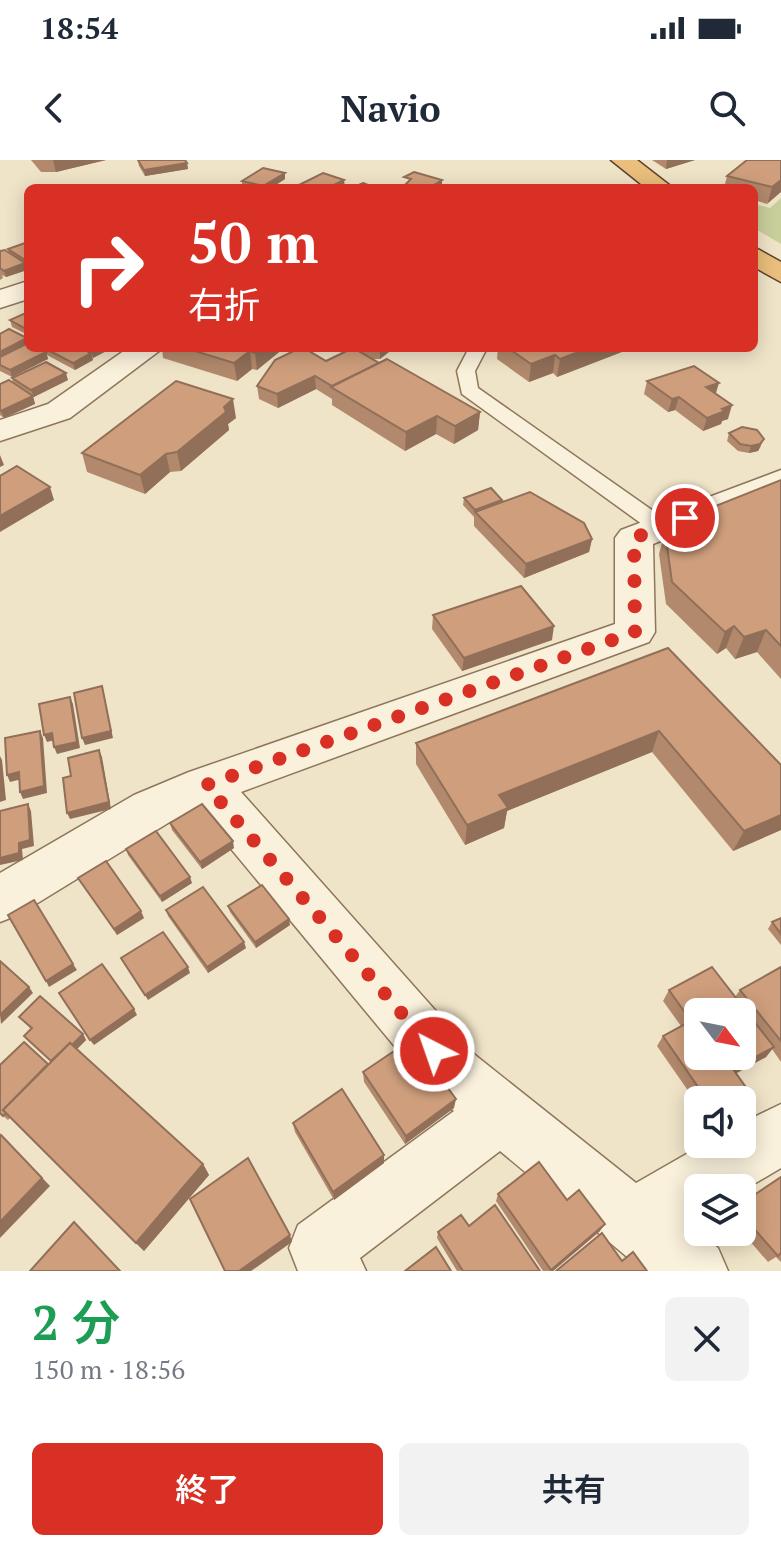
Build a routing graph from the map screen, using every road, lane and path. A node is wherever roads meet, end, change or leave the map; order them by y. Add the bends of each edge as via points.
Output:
1 (622, 160) edge
2 (655, 184) edge
3 (758, 258) edge
4 (781, 274) edge
5 (24, 291) edge
6 (0, 300) edge
7 (142, 352) edge
8 (476, 352) edge
9 (0, 431) edge
10 (781, 481) edge
11 (661, 527) junction
12 (206, 785) junction
13 (0, 899) edge
14 (501, 1113) junction
15 (781, 1134) edge
16 (632, 1220) junction
17 (333, 1271) edge
18 (695, 1271) edge

1 - 2 highway
3 - 4 highway
5 - 6 street
7 - 9 street via 59,411
8 - 11 lane via 466,371 469,390
10 - 11 street
11 - 12 street via 634,538 635,632
12 - 13 street via 151,809
12 - 14 street via 455,1075
14 - 16 street
14 - 17 street via 321,1248
15 - 16 street
16 - 18 street

